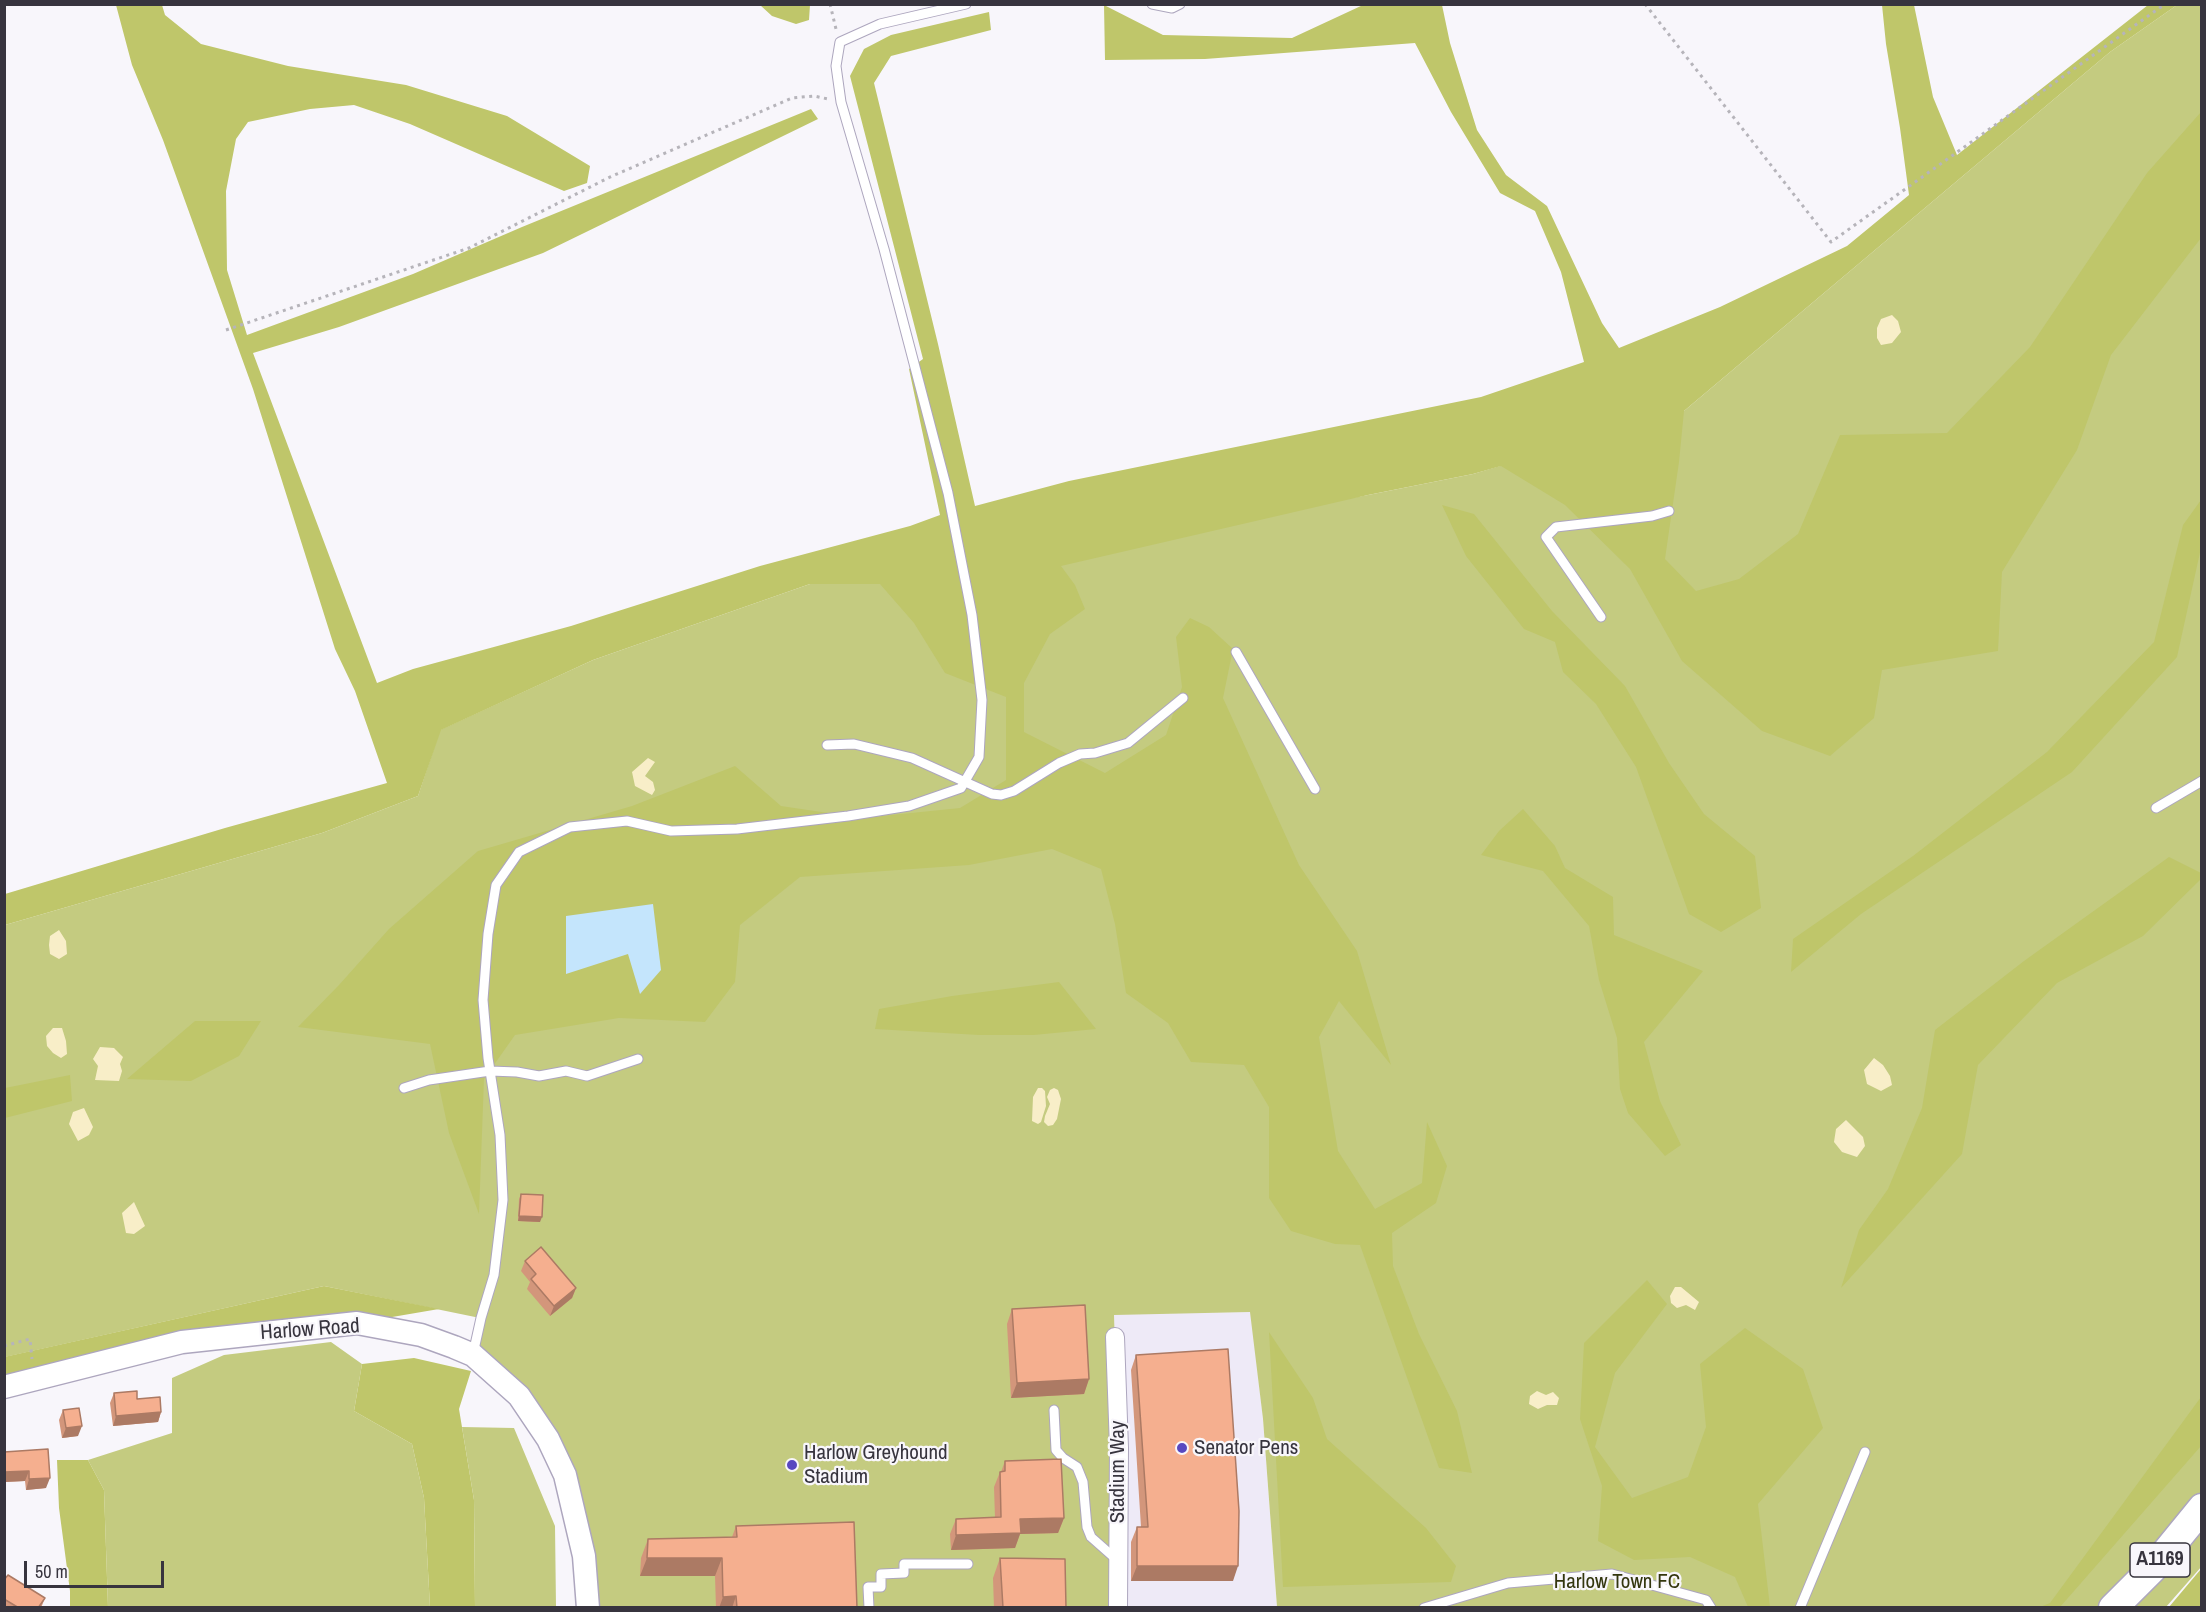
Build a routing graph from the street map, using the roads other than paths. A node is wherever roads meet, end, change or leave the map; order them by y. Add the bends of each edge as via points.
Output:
1 (966, 4) edge
2 (1152, 4) edge
3 (1180, 4) edge
4 (1669, 511) dead end
5 (1601, 617) dead end
6 (1236, 652) dead end
7 (1184, 698) dead end
8 (827, 745) dead end
9 (965, 781) junction
10 (2202, 781) edge
11 (1314, 789) dead end
12 (2156, 808) dead end
13 (638, 1059) dead end
14 (490, 1071) junction
15 (404, 1088) dead end
16 (1115, 1337) dead end
17 (473, 1355) junction
18 (4, 1387) edge
19 (1054, 1410) dead end
20 (1865, 1452) dead end
21 (2202, 1508) edge
22 (1118, 1562) junction
23 (968, 1564) dead end
24 (588, 1608) edge
25 (869, 1608) edge
26 (1118, 1608) edge
27 (1424, 1608) edge
28 (1711, 1608) edge
29 (1800, 1608) edge
30 (2113, 1608) edge

1 - 9 lane via 880,24 840,42 836,66 841,102 923,392 972,615 982,700 980,757
2 - 3 lane via 1172,8
4 - 5 lane via 1556,527 1546,537
6 - 11 lane
7 - 9 lane via 1128,743 1080,754 1014,791 992,794
8 - 9 lane via 854,744 912,758
9 - 14 lane via 961,788 909,806 737,829 671,831 627,821 570,827 519,852 495,885 488,934 483,1000
10 - 12 lane
13 - 14 lane via 586,1076 566,1071 539,1076
14 - 15 lane via 429,1080
14 - 17 lane via 500,1135 503,1200 494,1275
16 - 22 street, Stadium Way
17 - 18 street, Harlow Road via 421,1335 357,1323 182,1342
17 - 24 street, Harlow Road via 519,1396 548,1439 565,1475 584,1556
19 - 22 lane via 1056,1450 1077,1467 1091,1537
20 - 29 lane
21 - 30 main road, A1169 via 2153,1568
22 - 26 street, Stadium Way
23 - 25 lane via 904,1564 904,1573 880,1574 881,1587 868,1587
27 - 28 lane via 1508,1583 1612,1574 1706,1600

